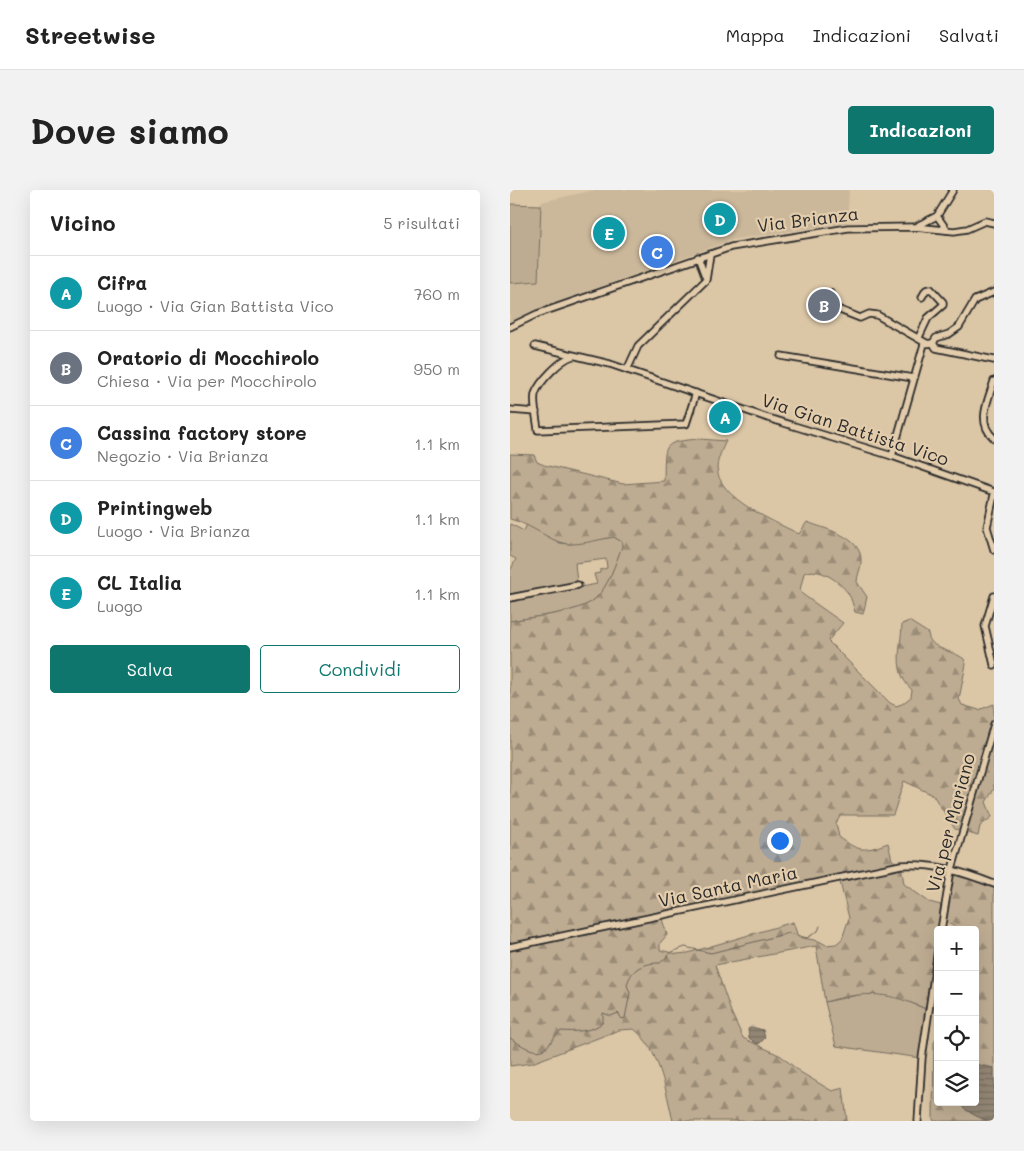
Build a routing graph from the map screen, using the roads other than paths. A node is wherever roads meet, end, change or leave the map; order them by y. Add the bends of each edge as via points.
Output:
1 (953, 190) edge
2 (935, 217) junction
3 (994, 222) edge
4 (915, 227) junction
5 (938, 228) junction
6 (946, 230) junction
7 (710, 254) junction
8 (698, 258) junction
9 (704, 283) junction
10 (993, 293) edge
11 (830, 294) dead end
12 (922, 297) dead end
13 (994, 300) edge
14 (510, 327) edge
15 (919, 338) junction
16 (929, 343) junction
17 (535, 346) dead end
18 (575, 356) junction
19 (781, 356) dead end
20 (994, 360) edge
21 (627, 370) junction
22 (913, 378) junction
23 (994, 382) edge
24 (696, 393) junction
25 (510, 410) edge
26 (536, 412) junction
27 (994, 438) edge
28 (892, 456) junction
29 (994, 493) edge
30 (994, 550) edge
31 (578, 585) dead end
32 (994, 596) edge
33 (510, 598) edge
34 (994, 665) edge
35 (994, 724) edge
36 (952, 870) junction
37 (994, 884) edge
38 (942, 926) edge
39 (510, 947) edge
40 (935, 971) edge
41 (918, 1121) edge

1 - 2 street
2 - 4 street
2 - 5 street
2 - 6 street
3 - 6 street via 987,221 962,230
4 - 5 street, Via Brianza
4 - 7 street, Via Brianza via 848,228 731,247
5 - 6 street, Via Brianza
7 - 8 street, Via Brianza
7 - 9 street
8 - 9 street via 704,270
8 - 14 street, Via Brianza via 537,314
9 - 21 street via 638,346
10 - 13 street
10 - 16 street via 975,300 959,327
11 - 15 street via 835,308 860,318 877,315
12 - 15 street via 926,290 931,289 943,305 928,318
15 - 16 street
16 - 20 street
16 - 22 street
17 - 18 street, Via Gian Battista Vico
18 - 21 street, Via Gian Battista Vico
18 - 26 street via 566,358 552,371 535,394
19 - 22 street
21 - 24 street, Via Gian Battista Vico
22 - 28 street
23 - 27 street via 984,421 986,431
24 - 26 street via 686,424 538,430
24 - 28 street, Via Gian Battista Vico
25 - 26 street
28 - 29 street, Via Gian Battista Vico
29 - 30 street via 987,520
31 - 33 street
32 - 34 street via 985,626
35 - 36 street, Via per Mariano
36 - 37 street, Via Santa Maria
36 - 38 street, Via per Mariano
36 - 39 street, Via Santa Maria via 926,864 901,864
40 - 41 street via 922,1058

